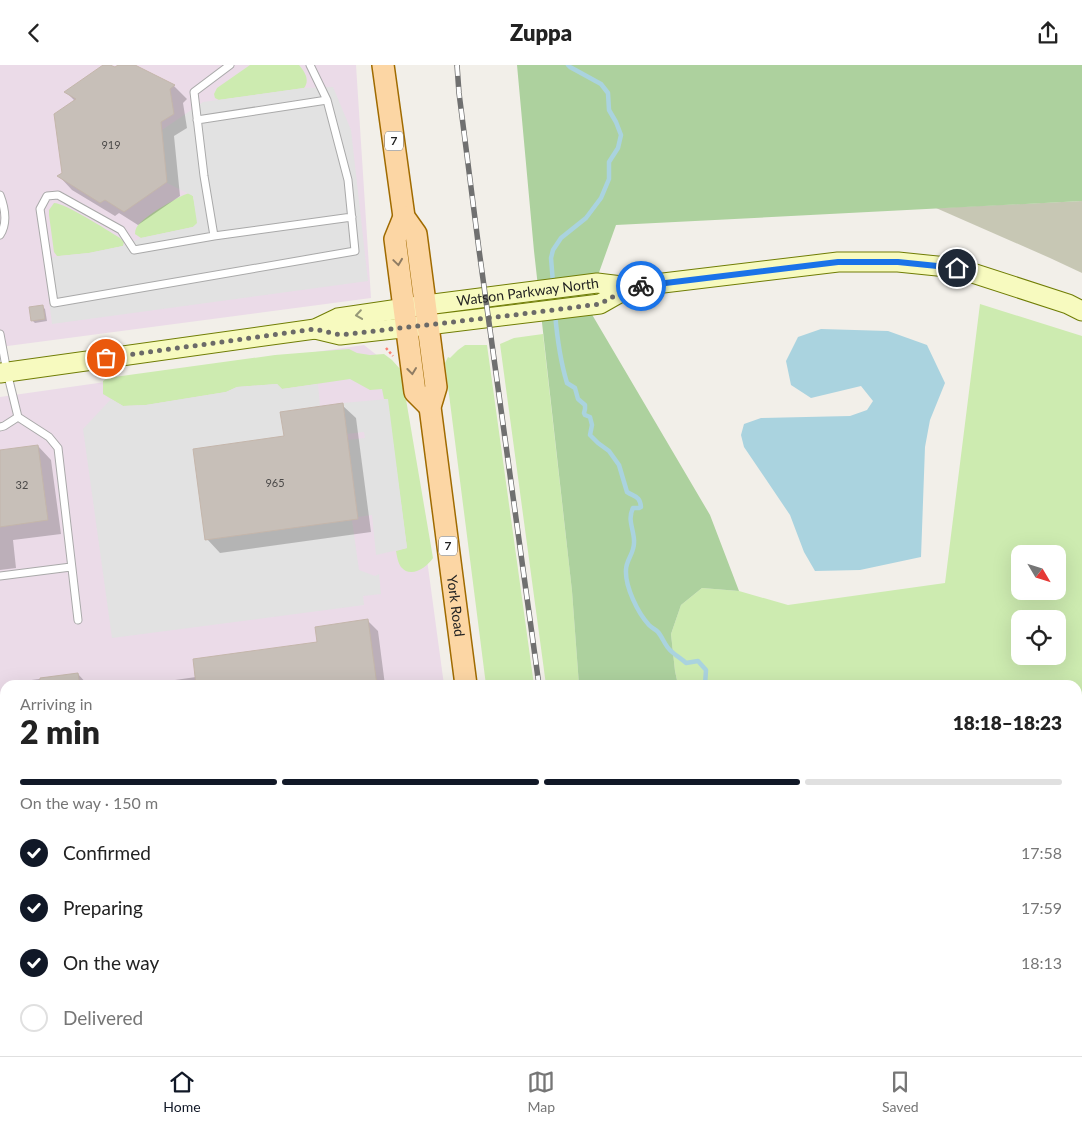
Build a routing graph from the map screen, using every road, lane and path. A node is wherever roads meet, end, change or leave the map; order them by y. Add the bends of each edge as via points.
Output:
1 (230, 65) edge
2 (310, 65) edge
3 (383, 65) edge
4 (327, 100) junction
5 (198, 120) junction
6 (0, 195) edge
7 (352, 217) junction
8 (404, 217) junction
9 (0, 235) edge
10 (214, 237) junction
11 (630, 287) junction
12 (426, 305) junction
13 (1082, 311) edge
14 (406, 318) junction
15 (428, 325) junction
16 (0, 334) edge
17 (386, 349) dead end
18 (396, 359) dead end
19 (4, 372) edge
20 (430, 407) junction
21 (18, 417) junction
22 (0, 427) edge
23 (71, 567) junction
24 (0, 576) edge
25 (78, 620) dead end
26 (465, 680) edge

1 - 5 lane via 194,92
2 - 4 lane
3 - 8 main road, York Road / 7
4 - 5 lane
4 - 7 lane via 348,180
5 - 10 lane
6 - 9 lane via 5,218
7 - 10 lane
7 - 10 lane via 355,251 54,303 40,209 47,196 58,195 121,230 134,250
8 - 12 main road, York Road / 7 via 416,234
8 -> 14 main road, York Road / 7 via 395,239
11 - 12 main road, Watson Parkway North via 597,283
11 - 13 main road, Watson Parkway North via 838,262 898,262 957,268 1068,303
11 - 15 main road, Watson Parkway North via 600,304
12 - 14 main road, Watson Parkway North
12 - 15 main road, York Road / 7
14 - 15 main road, Watson Parkway North
14 - 19 main road via 340,335 315,329
14 -> 20 main road, York Road / 7 via 415,392
15 - 20 main road, York Road / 7 via 436,387
16 - 19 lane
17 - 18 path
19 - 21 lane
20 - 26 main road, York Road / 7
21 - 22 lane
21 - 23 lane via 49,437 58,448
23 - 24 lane
23 - 25 lane

